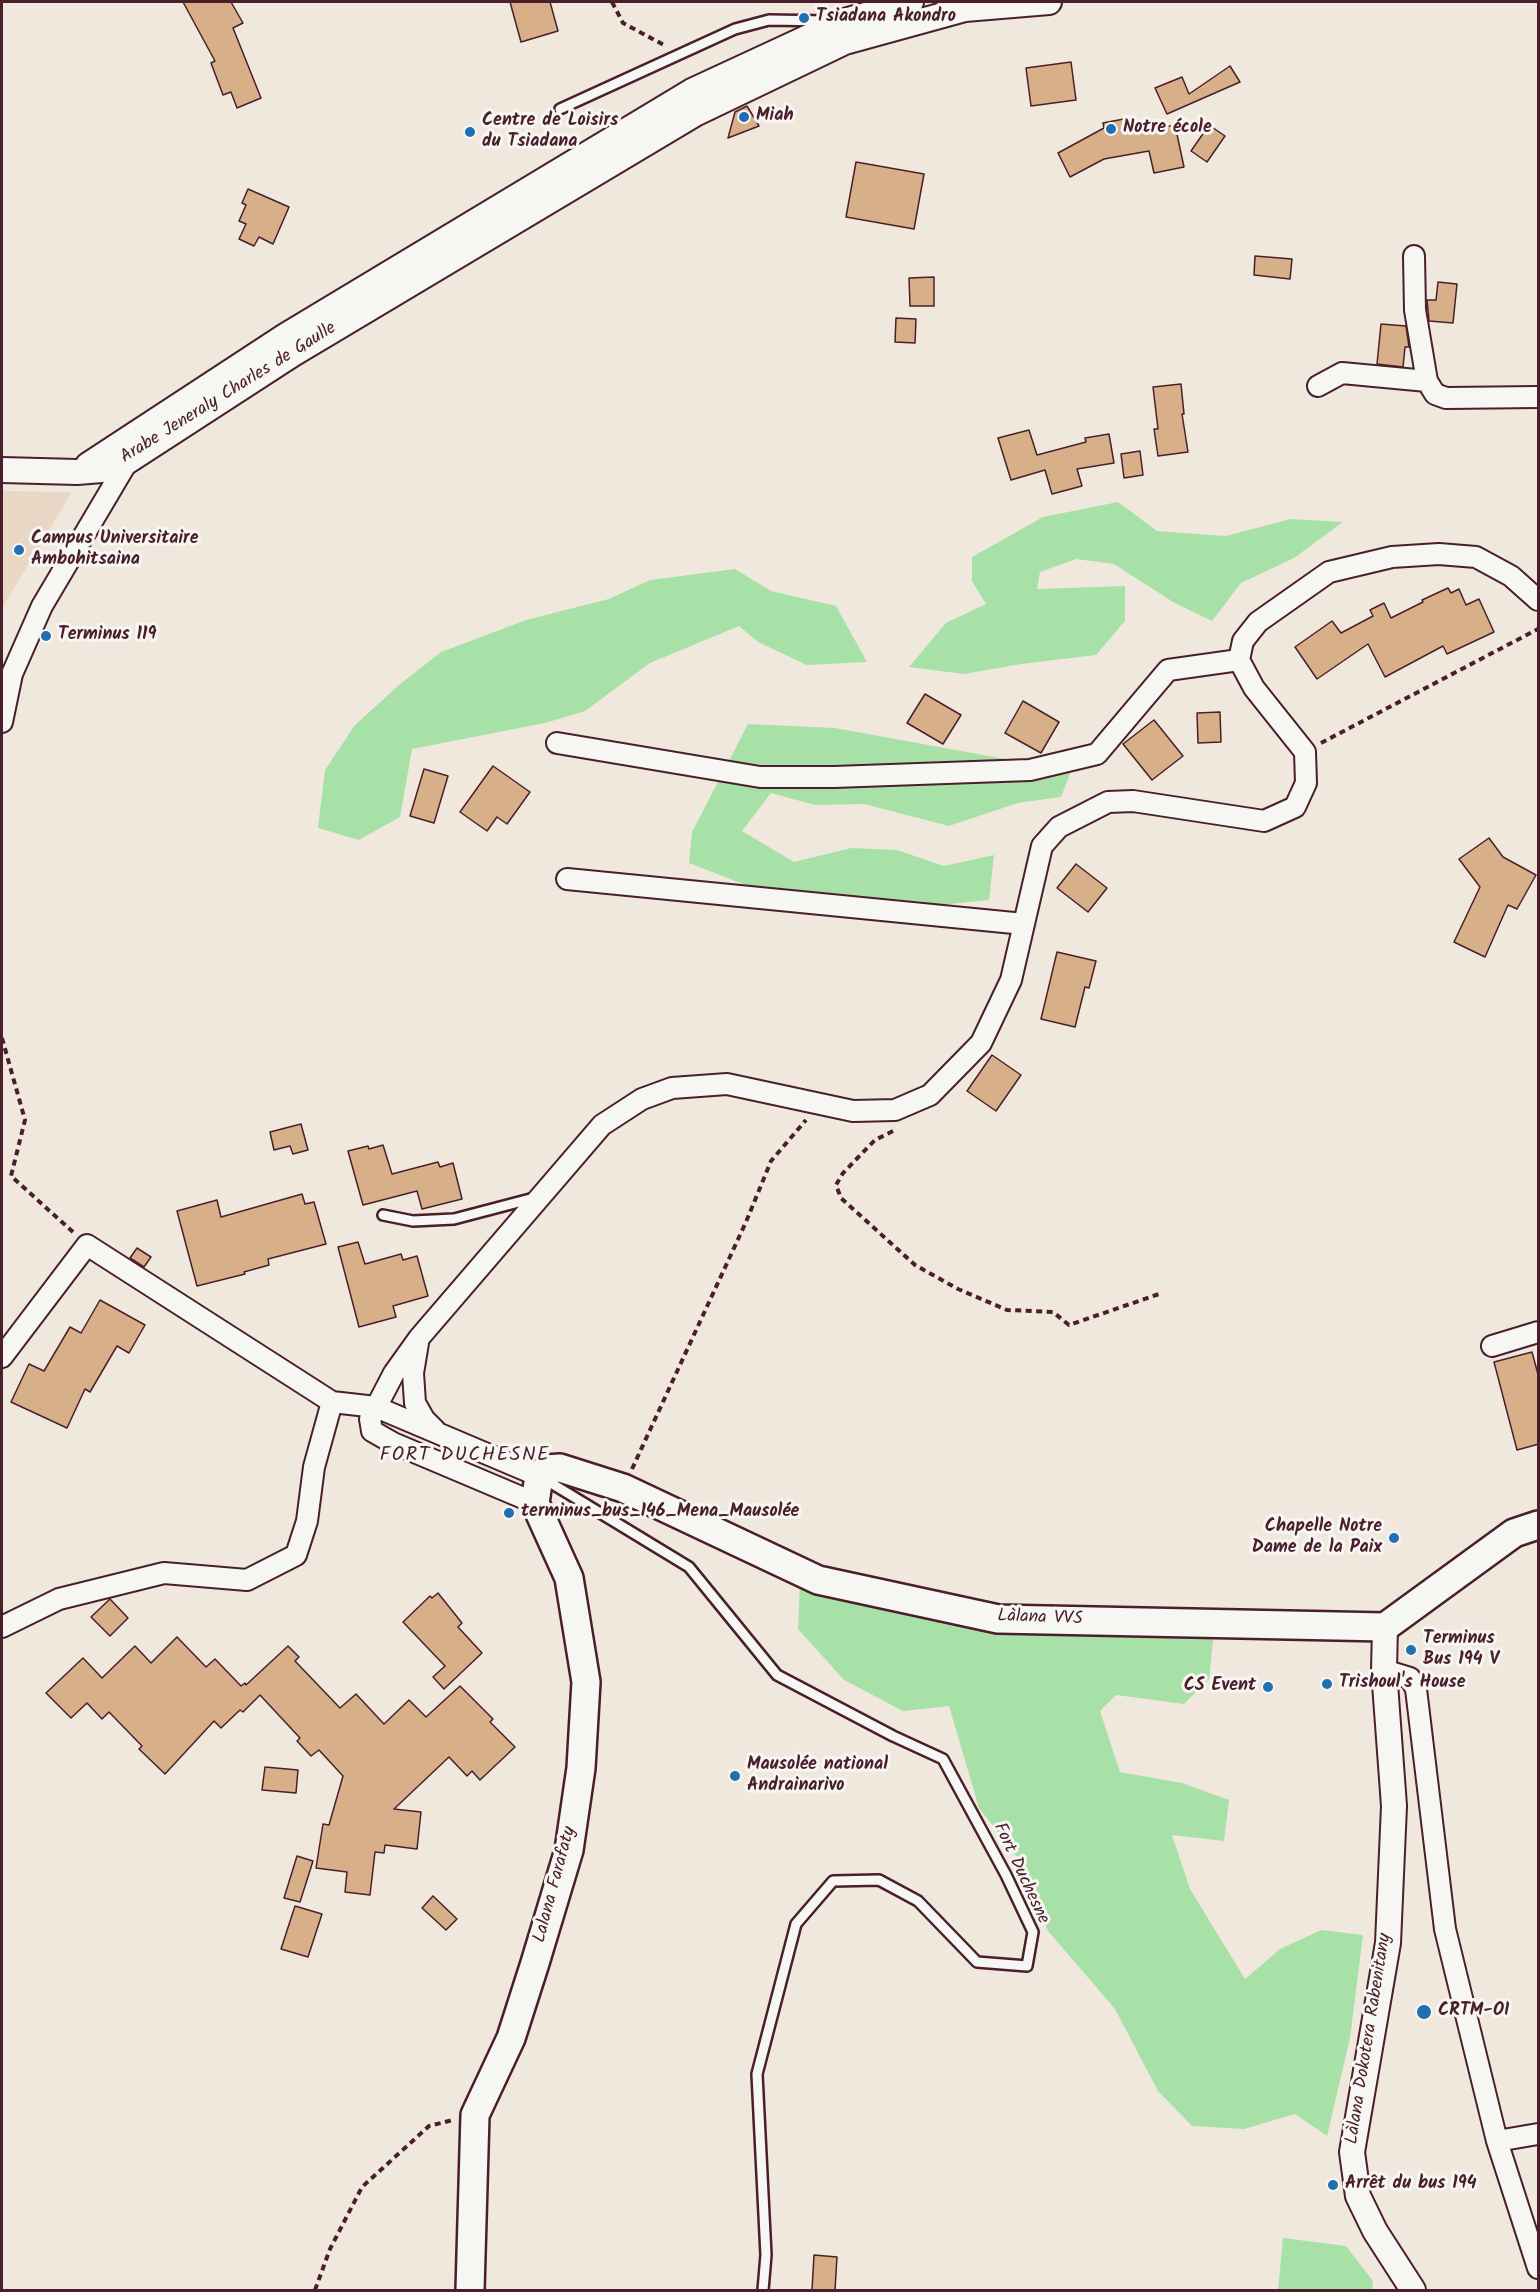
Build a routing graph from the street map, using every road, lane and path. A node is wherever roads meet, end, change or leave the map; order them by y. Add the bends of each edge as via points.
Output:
1 (612, 2) edge
2 (911, 2) edge
3 (1049, 2) edge
4 (841, 22) junction
5 (681, 54) junction
6 (560, 109) dead end
7 (1414, 256) dead end
8 (1427, 381) junction
9 (1318, 386) dead end
10 (1539, 397) edge
11 (146, 427) junction
12 (128, 461) junction
13 (2, 470) edge
14 (77, 472) junction
15 (1539, 600) edge
16 (1539, 629) edge
17 (1239, 660) junction
18 (2, 722) edge
19 (557, 743) dead end
20 (1305, 752) junction
21 (567, 879) dead end
22 (1024, 924) junction
23 (2, 1038) edge
24 (812, 1113) dead end
25 (895, 1130) dead end
26 (540, 1197) junction
27 (383, 1215) dead end
28 (87, 1245) junction
29 (1162, 1293) dead end
30 (1539, 1332) edge
31 (418, 1338) junction
32 (1492, 1346) dead end
33 (2, 1358) edge
34 (332, 1402) junction
35 (376, 1407) junction
36 (438, 1434) junction
37 (539, 1476) junction
38 (623, 1488) junction
39 (535, 1503) junction
40 (1539, 1525) edge
41 (2, 1627) edge
42 (1385, 1627) junction
43 (1384, 1670) junction
44 (475, 2115) junction
45 (1539, 2134) edge
46 (1497, 2141) junction
47 (1539, 2268) edge
48 (315, 2290) edge
49 (470, 2290) edge
50 (763, 2290) edge
51 (1413, 2290) edge

1 - 5 path via 623,22
2 - 4 street, Arabe Jeneraly Charles de Gaulle
3 - 12 street, Arabe Jeneraly Charles de Gaulle via 965,9 845,42 706,109 292,354
4 - 5 lane via 769,20 735,29
4 - 11 street, Arabe Jeneraly Charles de Gaulle via 692,91 285,336
5 - 6 lane
7 - 8 street via 1415,310
8 - 9 street via 1342,373
8 - 10 street via 1436,394 1446,398
11 - 12 street
11 - 14 street, Arabe Jeneraly Charles de Gaulle
12 - 14 street, Arabe Jeneraly Charles de Gaulle via 102,470
12 - 18 street via 42,606 12,674
13 - 14 street
15 - 17 street via 1511,576 1476,557 1392,557 1329,572 1258,622 1243,641
16 - 20 path
17 - 19 street via 1168,670 1097,754 1030,770 760,777
17 - 20 street via 1254,688
20 - 22 street via 1306,783 1295,807 1264,821 1133,801 1108,802 1059,827 1042,846
21 - 22 street
22 - 26 street via 1011,980 981,1043 930,1095 895,1110 852,1111 726,1084 672,1088 642,1099 602,1125
23 - 28 path via 25,1120 11,1176
24 - 38 path via 771,1161
25 - 29 path via 875,1140 836,1185 841,1198 915,1265 1007,1310 1053,1312 1069,1325
26 - 27 lane via 454,1219 413,1221
26 - 31 street
28 - 33 street
28 - 34 street
30 - 32 street
31 - 35 street
31 - 36 street via 413,1373 415,1403
34 - 35 street
34 - 41 street via 296,1555 247,1580 164,1573 59,1599
35 - 36 street
35 - 39 street via 370,1419 372,1431
36 - 37 street
37 - 38 main road, Làlana VVS via 546,1469 560,1468
37 - 39 main road
37 - 50 lane, Fort Duchesne via 689,1567 777,1675 943,1759 1033,1932 1027,1966 977,1962 918,1901 879,1880 833,1881 796,1924 757,2074 766,2255
38 - 42 main road, Làlana VVS via 818,1580 998,1619
39 - 44 main road, Lalana Farafaty via 569,1578 586,1682 580,1768 568,1850 535,1963 511,2038
40 - 42 main road via 1514,1533
42 - 43 street, Làlana Dokotera Rabenitany
43 - 46 street via 1410,1678 1416,1689 1445,1929
43 - 51 street, Làlana Dokotera Rabenitany via 1394,1806 1388,1943 1352,2152 1358,2196
44 - 48 path via 429,2126 362,2187 330,2249
44 - 49 main road, Lalana Farafaty
45 - 46 street
46 - 47 street

